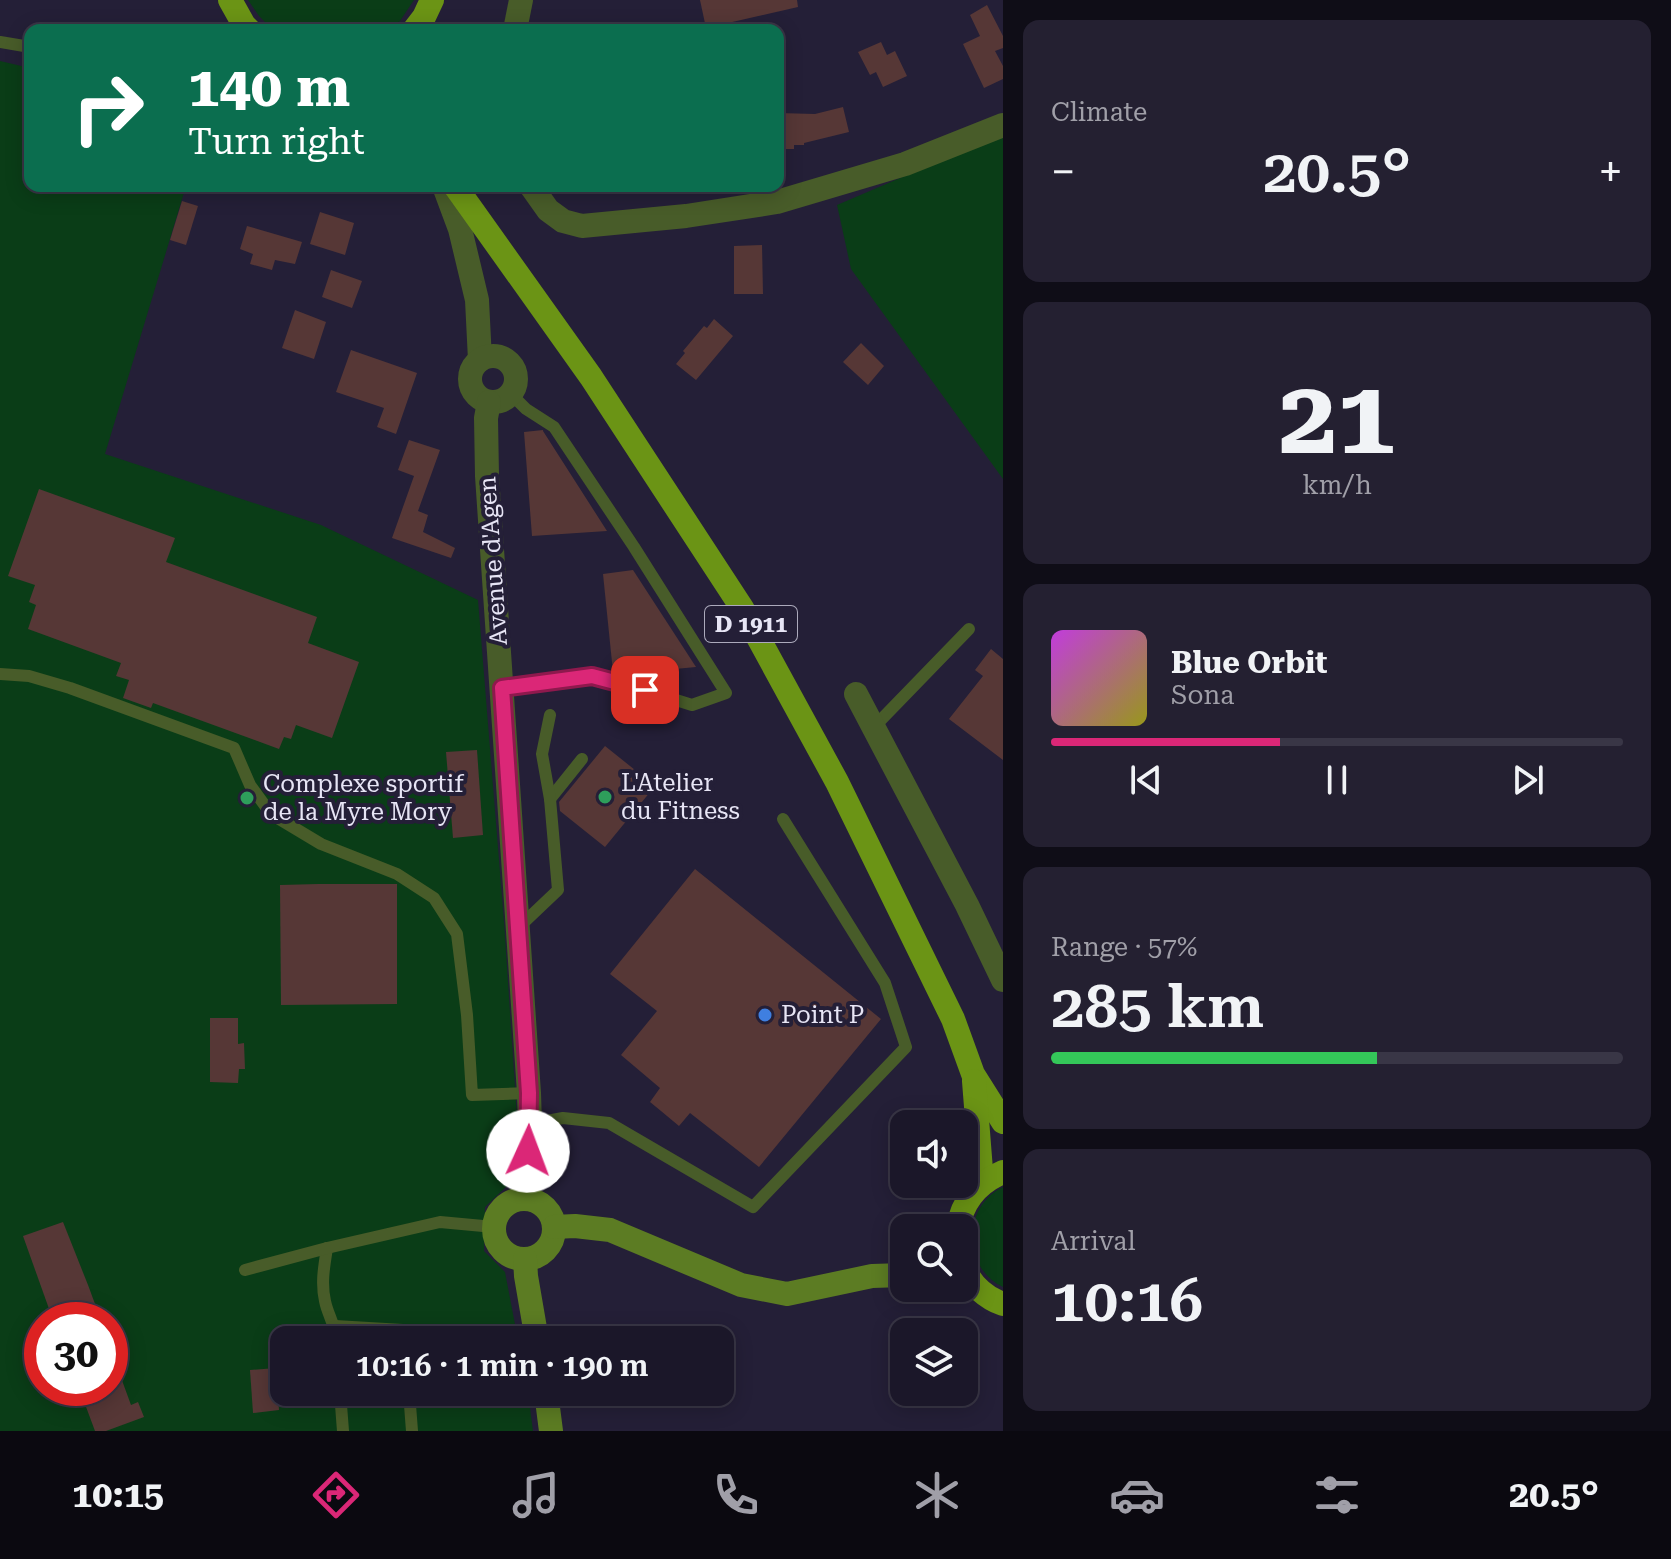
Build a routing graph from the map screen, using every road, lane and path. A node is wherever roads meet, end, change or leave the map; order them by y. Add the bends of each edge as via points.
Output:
1 (230, 0) edge
2 (432, 0) edge
3 (521, 0) edge
4 (243, 24) edge
5 (419, 24) edge
6 (516, 24) edge
7 (0, 42) edge
8 (24, 46) edge
9 (1003, 125) edge
10 (446, 192) edge
11 (535, 192) edge
12 (466, 197) edge
13 (480, 360) junction
14 (509, 402) junction
15 (969, 629) dead end
16 (0, 674) edge
17 (502, 688) junction
18 (856, 694) dead end
19 (550, 715) dead end
20 (874, 727) junction
21 (582, 759) dead end
22 (550, 799) junction
23 (783, 819) dead end
24 (518, 928) junction
25 (1003, 980) edge
26 (973, 1074) junction
27 (529, 1093) junction
28 (1003, 1122) edge
29 (530, 1124) junction
30 (993, 1177) edge
31 (524, 1199) junction
32 (961, 1214) edge
33 (494, 1227) junction
34 (554, 1227) junction
35 (327, 1248) junction
36 (525, 1259) junction
37 (890, 1268) edge
38 (245, 1270) dead end
39 (890, 1275) edge
40 (872, 1276) junction
41 (978, 1289) edge
42 (1003, 1304) edge
43 (335, 1326) edge
44 (535, 1326) edge
45 (341, 1406) edge
46 (410, 1406) edge
47 (548, 1406) edge
48 (343, 1431) edge
49 (412, 1431) edge
50 (551, 1431) edge

1 - 4 main road
2 - 5 main road
3 - 6 street
7 - 8 lane
9 - 11 street via 905,164 777,202 686,216 582,226 563,221
10 - 13 street via 477,300
12 - 26 main road, D 1911 via 742,608 837,782 953,1019
13 - 14 street via 471,372 471,388 476,395
13 - 14 street via 499,356 515,368
14 - 17 street, Avenue d'Agen via 486,418
14 - 17 lane via 554,427 726,693 692,705 592,676
15 - 20 lane
16 - 27 lane via 70,688 234,748 250,785 271,814 321,844 397,874 434,898 457,934 472,1095
17 - 24 street, Avenue d'Agen
18 - 20 street
19 - 22 lane via 542,754
20 - 25 street
21 - 22 lane
22 - 24 lane via 558,890
23 - 29 lane via 885,983 906,1047 753,1207 609,1123 563,1118
24 - 27 street, Avenue d'Agen
26 - 28 main road, D 1911
26 - 30 main road, D 1911
27 - 29 street, Avenue d'Agen
29 - 31 street, Avenue d'Agen
30 - 32 main road via 969,1198
31 - 33 main road via 501,1210
31 - 34 main road via 548,1210
33 - 35 lane via 440,1222
33 - 36 main road via 500,1246
34 - 36 main road via 543,1252
34 - 40 main road via 610,1230 741,1285 787,1294
35 - 38 lane
35 - 43 lane via 322,1279
36 - 44 main road
37 - 40 main road
39 - 40 main road
41 - 42 main road
45 - 48 lane
46 - 49 lane
47 - 50 main road

